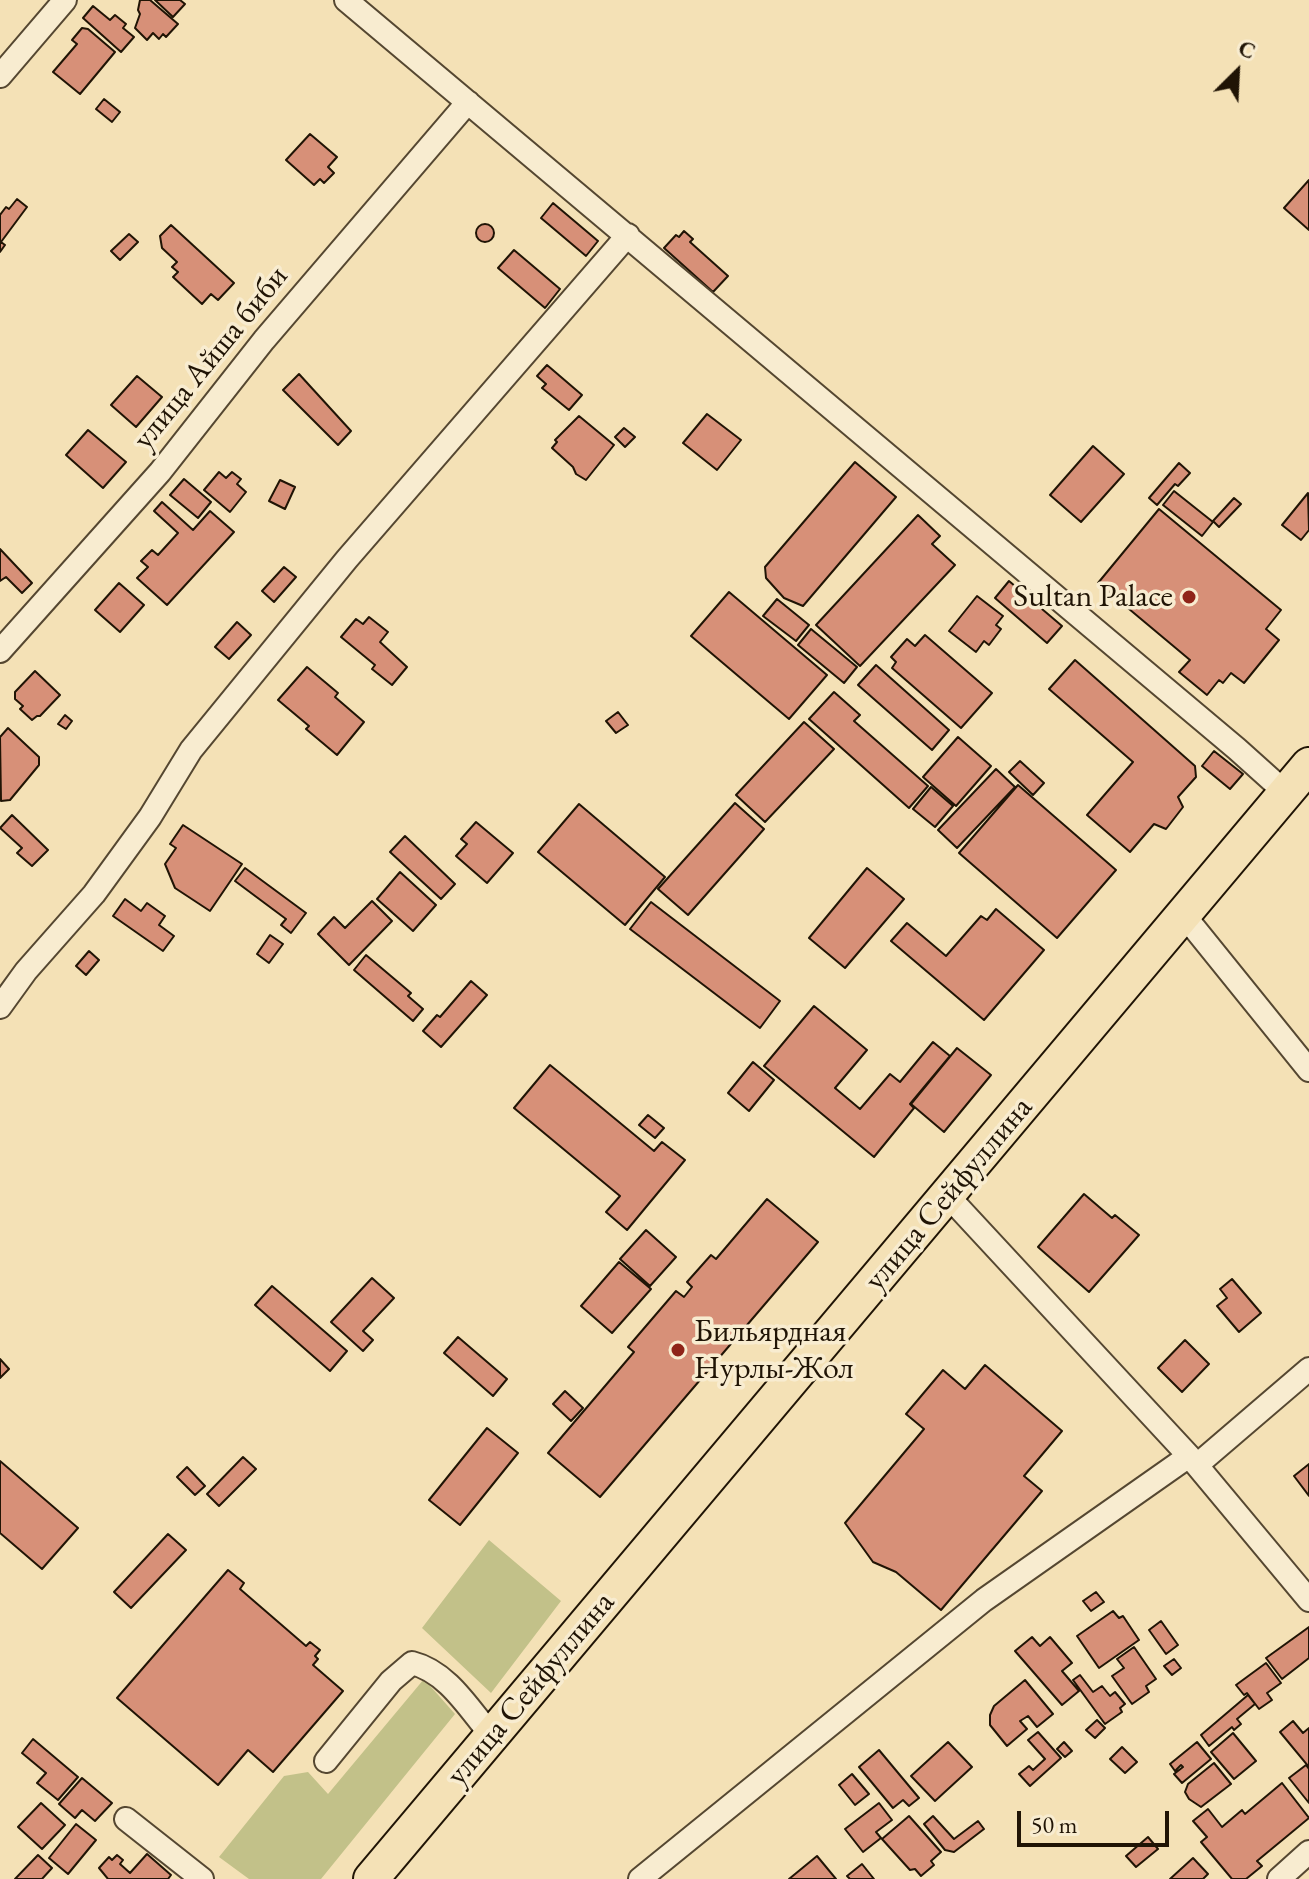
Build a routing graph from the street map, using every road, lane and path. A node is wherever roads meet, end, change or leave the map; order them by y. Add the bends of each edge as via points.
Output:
1 (65, 0) edge
2 (346, 0) edge
3 (0, 76) edge
4 (468, 102) junction
5 (628, 235) junction
6 (0, 651) edge
7 (1309, 765) edge
8 (1286, 793) junction
9 (1183, 914) junction
10 (0, 1007) edge
11 (1309, 1070) edge
12 (947, 1195) junction
13 (1309, 1369) edge
14 (1193, 1460) junction
15 (1309, 1600) edge
16 (492, 1736) junction
17 (326, 1761) dead end
18 (126, 1819) dead end
19 (1309, 1852) edge
20 (202, 1879) edge
21 (371, 1879) edge
22 (640, 1879) edge
23 (1279, 1879) edge

1 - 3 street
2 - 4 street
4 - 5 street
4 - 6 street, улица Айша биби via 264,340 160,472
5 - 8 street
5 - 10 street via 347,559 191,750 94,894
7 - 8 main road, улица Сейфуллина
8 - 9 main road, улица Сейфуллина
9 - 11 street
9 - 12 main road, улица Сейфуллина
12 - 14 street
12 - 16 main road, улица Сейфуллина
13 - 14 street
14 - 15 street
14 - 22 street via 984,1600
16 - 17 street via 449,1685 429,1668 412,1663
16 - 21 main road, улица Сейфуллина
18 - 20 street
19 - 23 street

